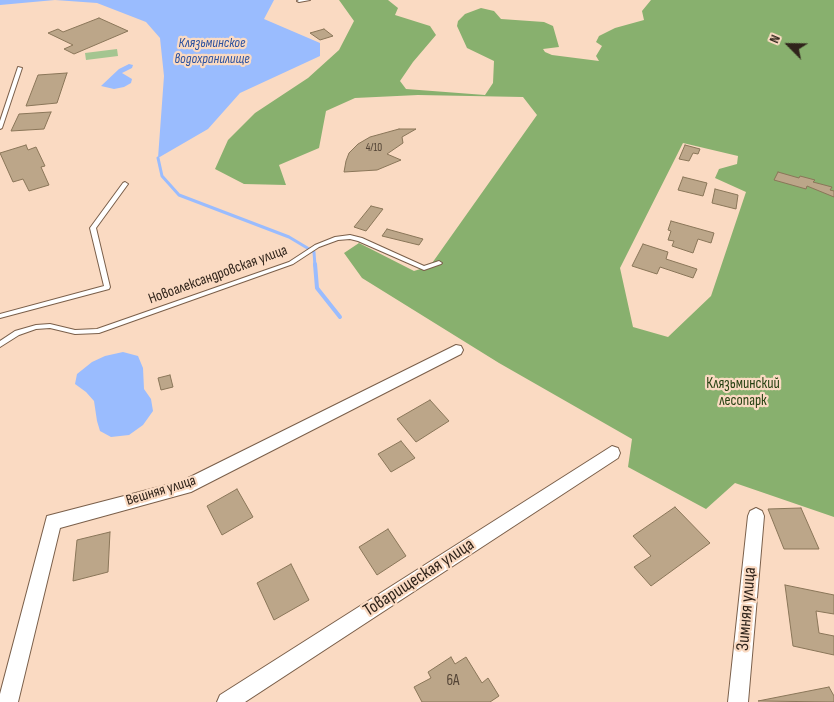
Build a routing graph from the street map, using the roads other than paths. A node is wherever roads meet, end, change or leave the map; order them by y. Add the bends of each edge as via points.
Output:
1 (308, 0) edge
2 (299, 1) edge
3 (20, 68) dead end
4 (0, 128) edge
5 (125, 184) dead end
6 (439, 263) dead end
7 (0, 316) edge
8 (0, 344) edge
9 (456, 350) dead end
10 (612, 453) dead end
11 (756, 516) dead end
12 (8, 702) edge
13 (227, 702) edge
14 (738, 702) edge

1 - 2 lane
3 - 4 lane
5 - 7 lane via 93,228 107,287
6 - 8 lane, Новоалександровская улица via 424,268 377,246 350,237 337,238 317,246 291,263 97,331 36,327 17,332
9 - 12 street, Вешняя улица via 185,487 54,522
10 - 13 street, Товарищеская улица
11 - 14 street, Зимняя улица

